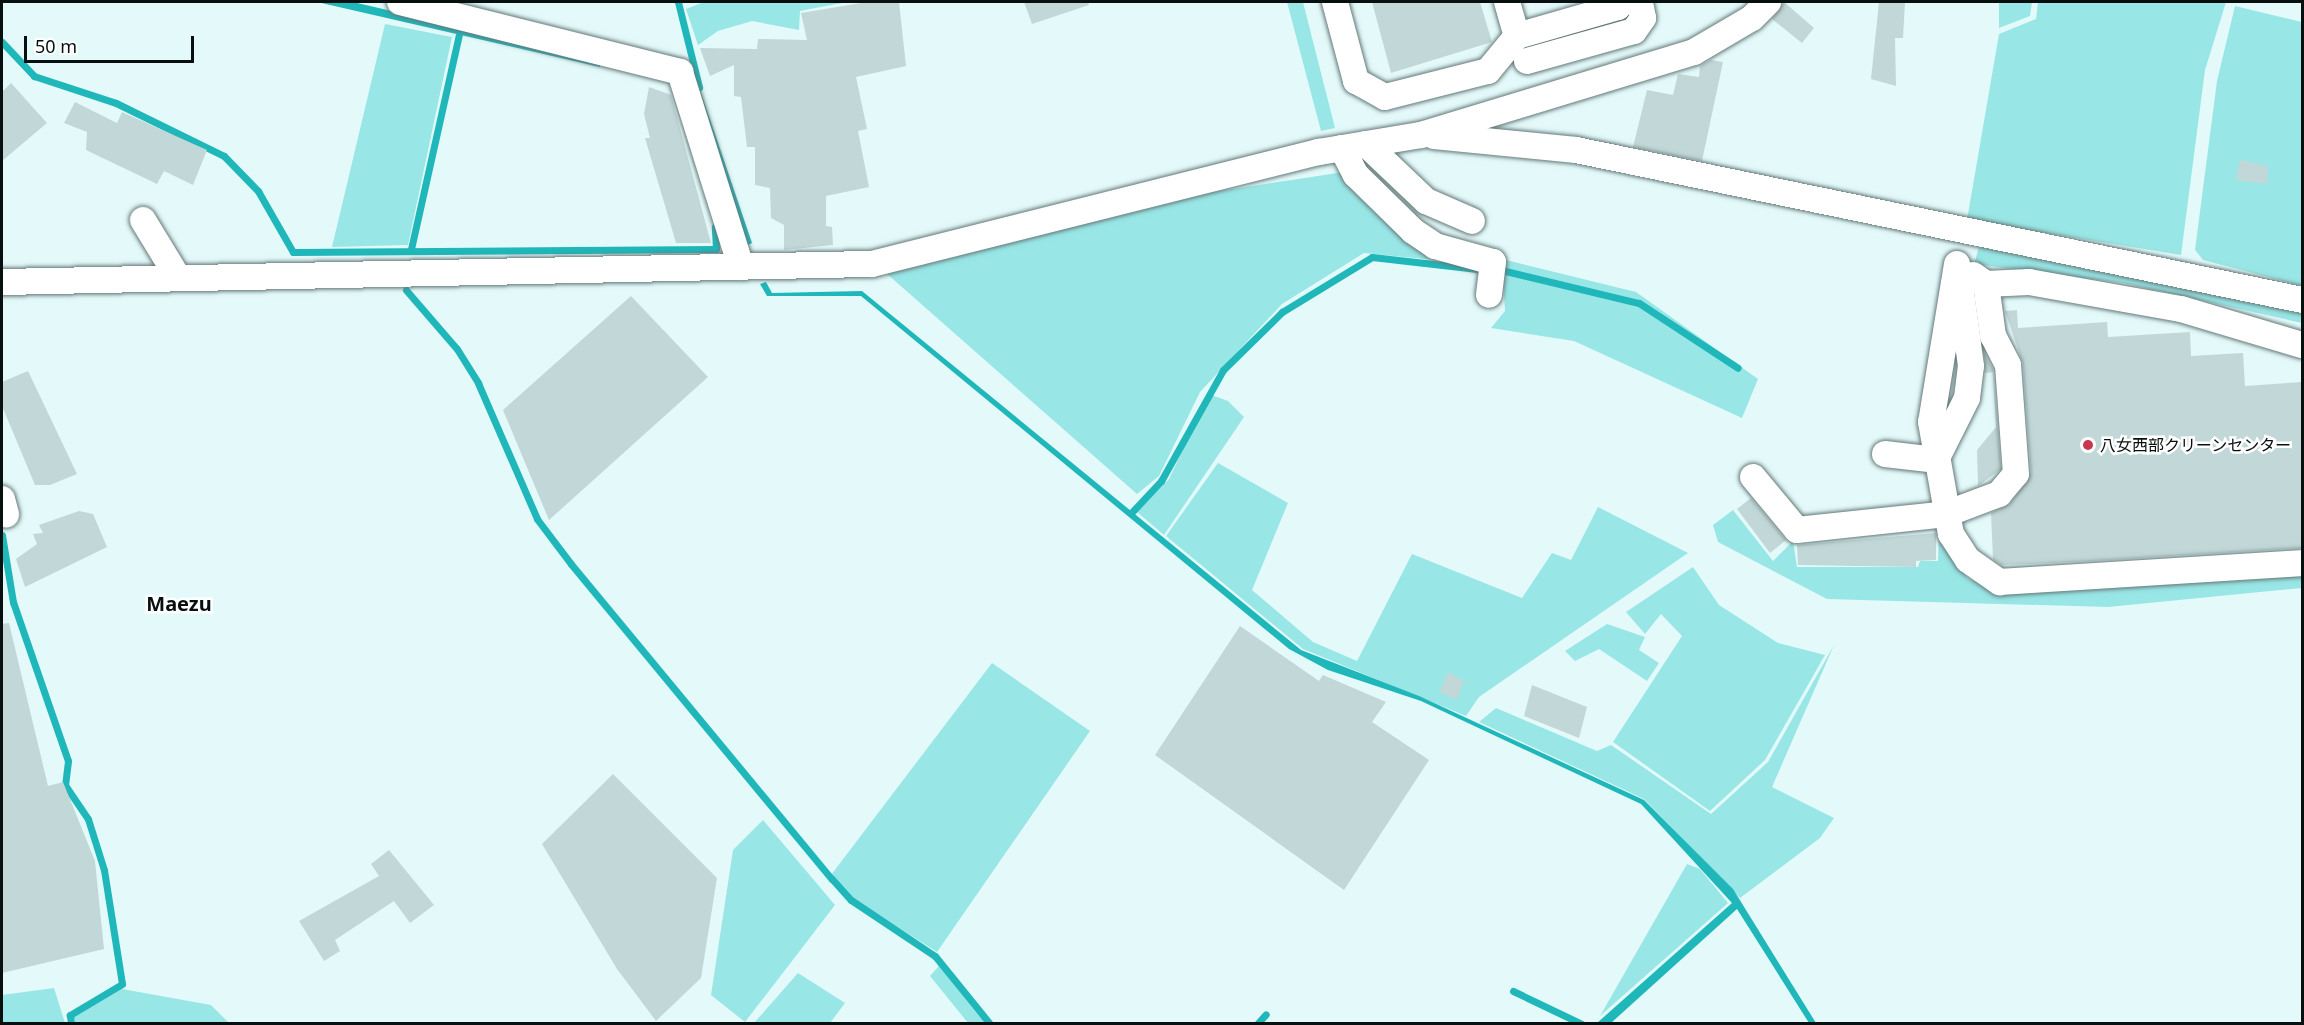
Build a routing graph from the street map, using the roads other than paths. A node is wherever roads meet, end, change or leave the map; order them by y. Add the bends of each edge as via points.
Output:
1 (400, 2) edge
2 (1335, 2) edge
3 (1507, 2) edge
4 (1620, 2) edge
5 (1640, 2) edge
6 (1768, 2) edge
7 (1517, 36) junction
8 (1585, 45) junction
9 (1527, 61) dead end
10 (1595, 82) junction
11 (1421, 135) junction
12 (1354, 146) junction
13 (143, 220) dead end
14 (1472, 221) dead end
15 (1960, 230) junction
16 (1957, 264) junction
17 (741, 267) junction
18 (177, 276) junction
19 (2, 282) edge
20 (1986, 284) junction
21 (1489, 295) dead end
22 (2302, 300) edge
23 (2302, 345) edge
24 (1885, 454) dead end
25 (1936, 460) junction
26 (1753, 477) dead end
27 (1946, 514) junction
28 (2302, 563) edge

1 - 17 street via 680,72
2 - 7 street via 1356,81 1385,97 1488,71
3 - 7 street
4 - 7 street via 1618,7
5 - 8 street via 1643,18 1634,31
6 - 10 street via 1752,18 1694,52
8 - 9 street
8 - 10 street
10 - 11 street
11 - 12 street
11 - 15 street via 1576,150
12 - 14 street via 1426,201
12 - 17 street via 872,264
12 - 21 street via 1356,174 1413,231 1435,246 1493,262
13 - 18 street
15 - 16 street
15 - 22 street
16 - 20 street
16 - 25 street via 1931,422
17 - 18 street
18 - 19 street
20 - 23 street via 2029,282 2181,309
20 - 27 street via 1993,336 2008,365 2016,474 1999,494
24 - 25 street
25 - 27 street
26 - 27 street via 1797,530
27 - 28 street via 1968,560 2000,582

